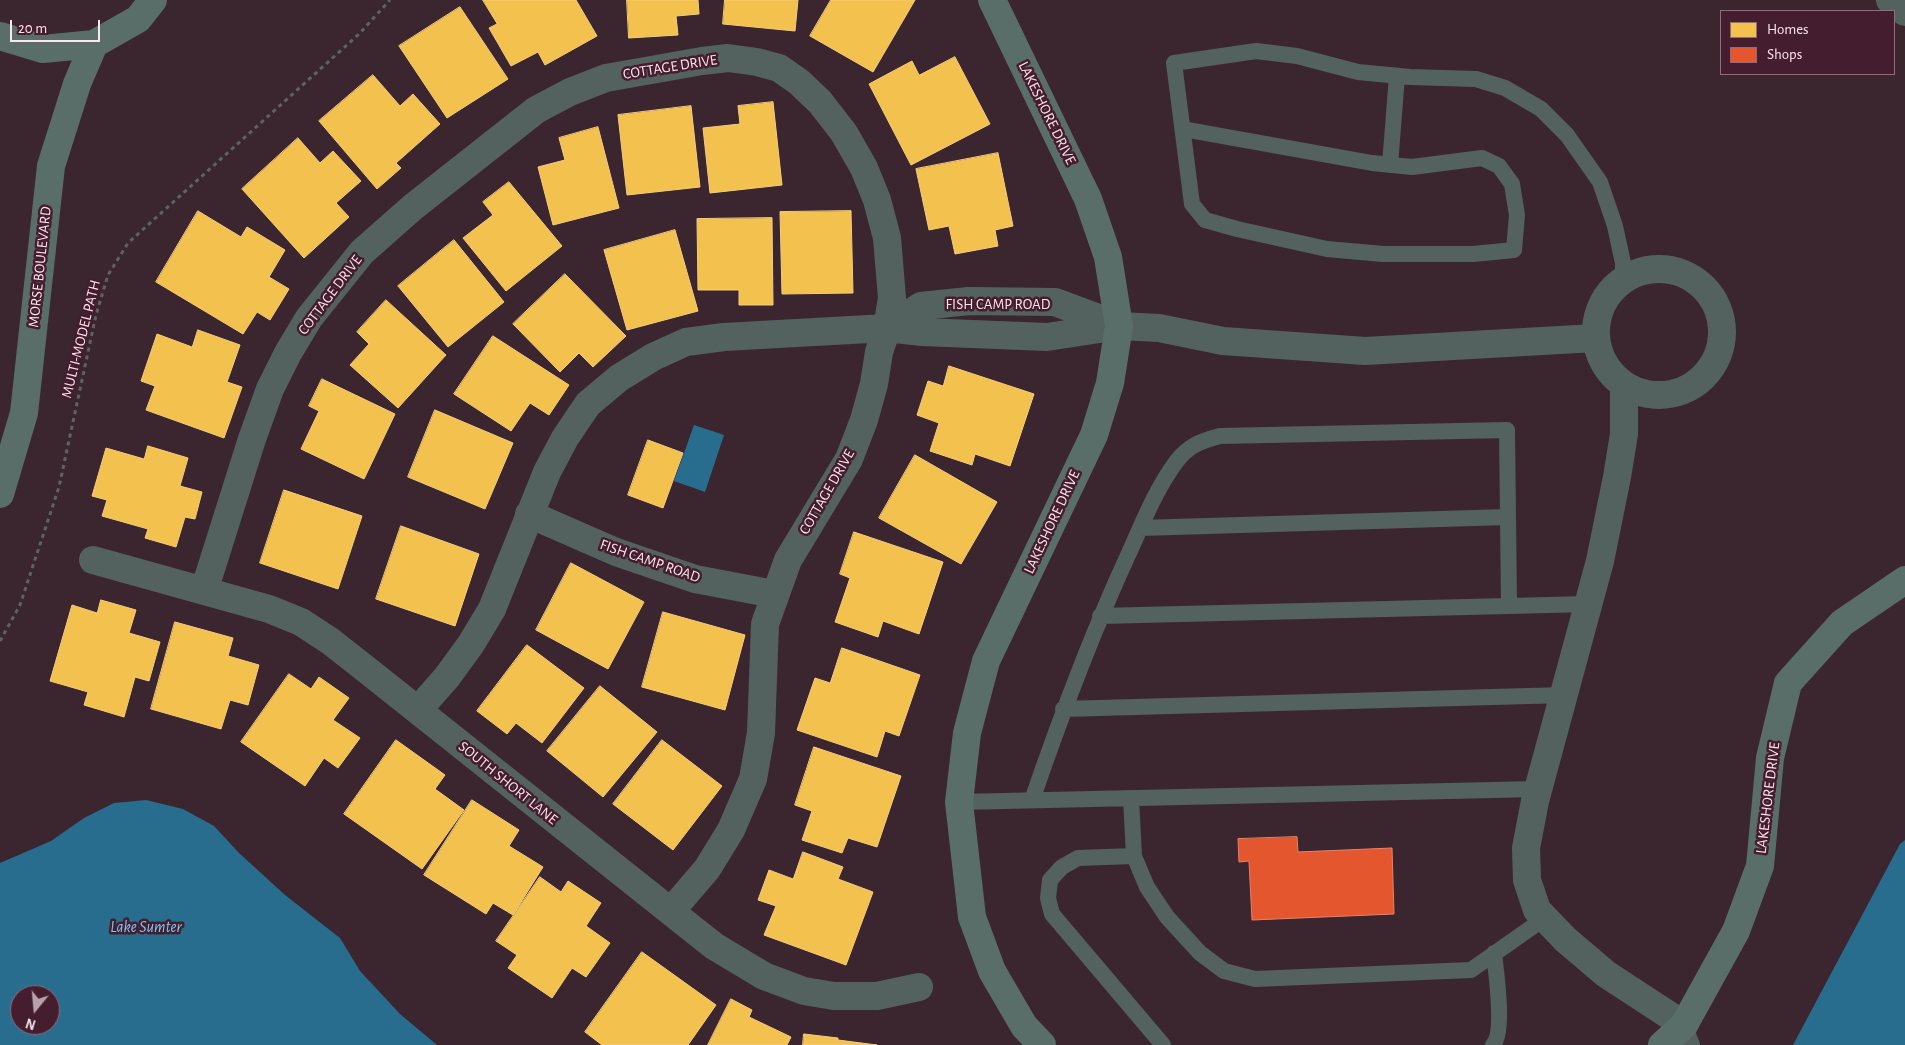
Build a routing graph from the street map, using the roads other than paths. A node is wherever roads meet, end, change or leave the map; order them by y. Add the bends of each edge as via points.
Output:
1 (153, 0) edge
2 (992, 0) edge
3 (1890, 0) edge
4 (1905, 12) edge
5 (0, 36) edge
6 (94, 44) junction
7 (1396, 76) junction
8 (1183, 129) junction
9 (1390, 165) junction
10 (1622, 279) junction
11 (1119, 326) junction
12 (887, 328) junction
13 (1595, 338) junction
14 (1624, 386) junction
15 (0, 494) edge
16 (529, 514) junction
17 (1508, 518) junction
18 (1140, 528) junction
19 (93, 560) dead end
20 (1905, 580) edge
21 (204, 590) junction
22 (774, 594) junction
23 (1589, 604) junction
24 (1509, 606) junction
25 (1100, 616) junction
26 (1565, 696) junction
27 (1063, 709) junction
28 (418, 710) junction
29 (1538, 789) junction
30 (1132, 798) junction
31 (1032, 800) junction
32 (959, 802) junction
33 (1134, 856) junction
34 (670, 911) junction
35 (1545, 918) junction
36 (1494, 953) junction
37 (919, 987) dead end
38 (1688, 1035) edge
39 (1042, 1045) edge
40 (1163, 1045) edge
41 (1493, 1045) edge
42 (1662, 1045) edge

1 - 6 street via 138,19
2 - 11 street, LAKESHORE DRIVE via 1088,199 1108,257
3 - 4 street
5 - 6 street via 43,49
6 - 15 street, MORSE BOULEVARD via 77,84 51,166 24,413
7 - 8 lane via 1358,72 1297,56 1256,51 1174,63
7 - 9 lane
7 - 10 lane via 1476,78 1505,88 1541,109 1567,135 1600,182 1616,226 1623,264
8 - 9 lane
8 - 9 lane via 1192,204 1205,220 1328,249 1383,254 1473,254 1514,250 1517,215 1512,184 1500,166 1482,158 1412,167
10 - 13 street via 1601,305
10 - 14 street via 1642,270 1663,268 1683,274 1701,284 1714,301 1722,321 1722,341 1715,361 1703,378 1685,390 1664,395 1644,394
11 - 12 street, FISH CAMP ROAD via 1047,337
11 - 13 street, FISH CAMP ROAD via 1159,328 1223,341 1365,351
11 - 32 street, LAKESHORE DRIVE via 1110,383 1094,435 986,661 966,733
12 - 16 street, FISH CAMP ROAD via 724,337 686,342 653,357 619,378 588,404 547,472
12 - 21 street, COTTAGE DRIVE via 892,298 891,276 887,238 877,200 844,133 820,102 798,82 779,68 728,58 615,76 570,92 536,110 406,213 362,252 309,318 270,389
12 - 22 street, COTTAGE DRIVE via 864,420 849,459 788,560
13 - 14 street via 1610,373
14 - 23 street via 1624,434
16 - 22 street, FISH CAMP ROAD via 616,552 694,579
16 - 28 street, FISH CAMP ROAD via 492,609 447,678
17 - 18 lane
17 - 18 lane via 1507,430 1220,436 1196,443 1177,461
17 - 24 lane
18 - 25 lane
19 - 21 street, SOUTH SHORT LANE
20 - 38 street, LAKESHORE DRIVE via 1842,623 1788,683 1770,758 1760,866 1736,931
21 - 28 street, SOUTH SHORT LANE via 301,622
22 - 34 street, COTTAGE DRIVE via 765,624 760,733 753,779 732,830 707,869
23 - 24 lane
23 - 26 street
24 - 25 lane
25 - 27 lane
26 - 27 lane
26 - 29 street
27 - 31 lane
28 - 34 street, SOUTH SHORT LANE
29 - 30 lane
29 - 35 street via 1526,848 1526,880 1537,910
30 - 31 lane
30 - 33 lane
31 - 32 lane
32 - 39 street, LAKESHORE DRIVE via 972,917 992,970 1024,1026
33 - 36 lane via 1147,887 1167,917 1200,953 1224,971 1255,980 1471,970
33 - 40 lane via 1078,858 1062,867 1050,880 1048,898 1052,914
34 - 37 street, SOUTH SHORT LANE via 714,946 764,976 804,991 834,996 876,996
35 - 36 lane
35 - 38 street via 1606,974
36 - 41 lane via 1500,1022
38 - 42 street, LAKESHORE DRIVE

